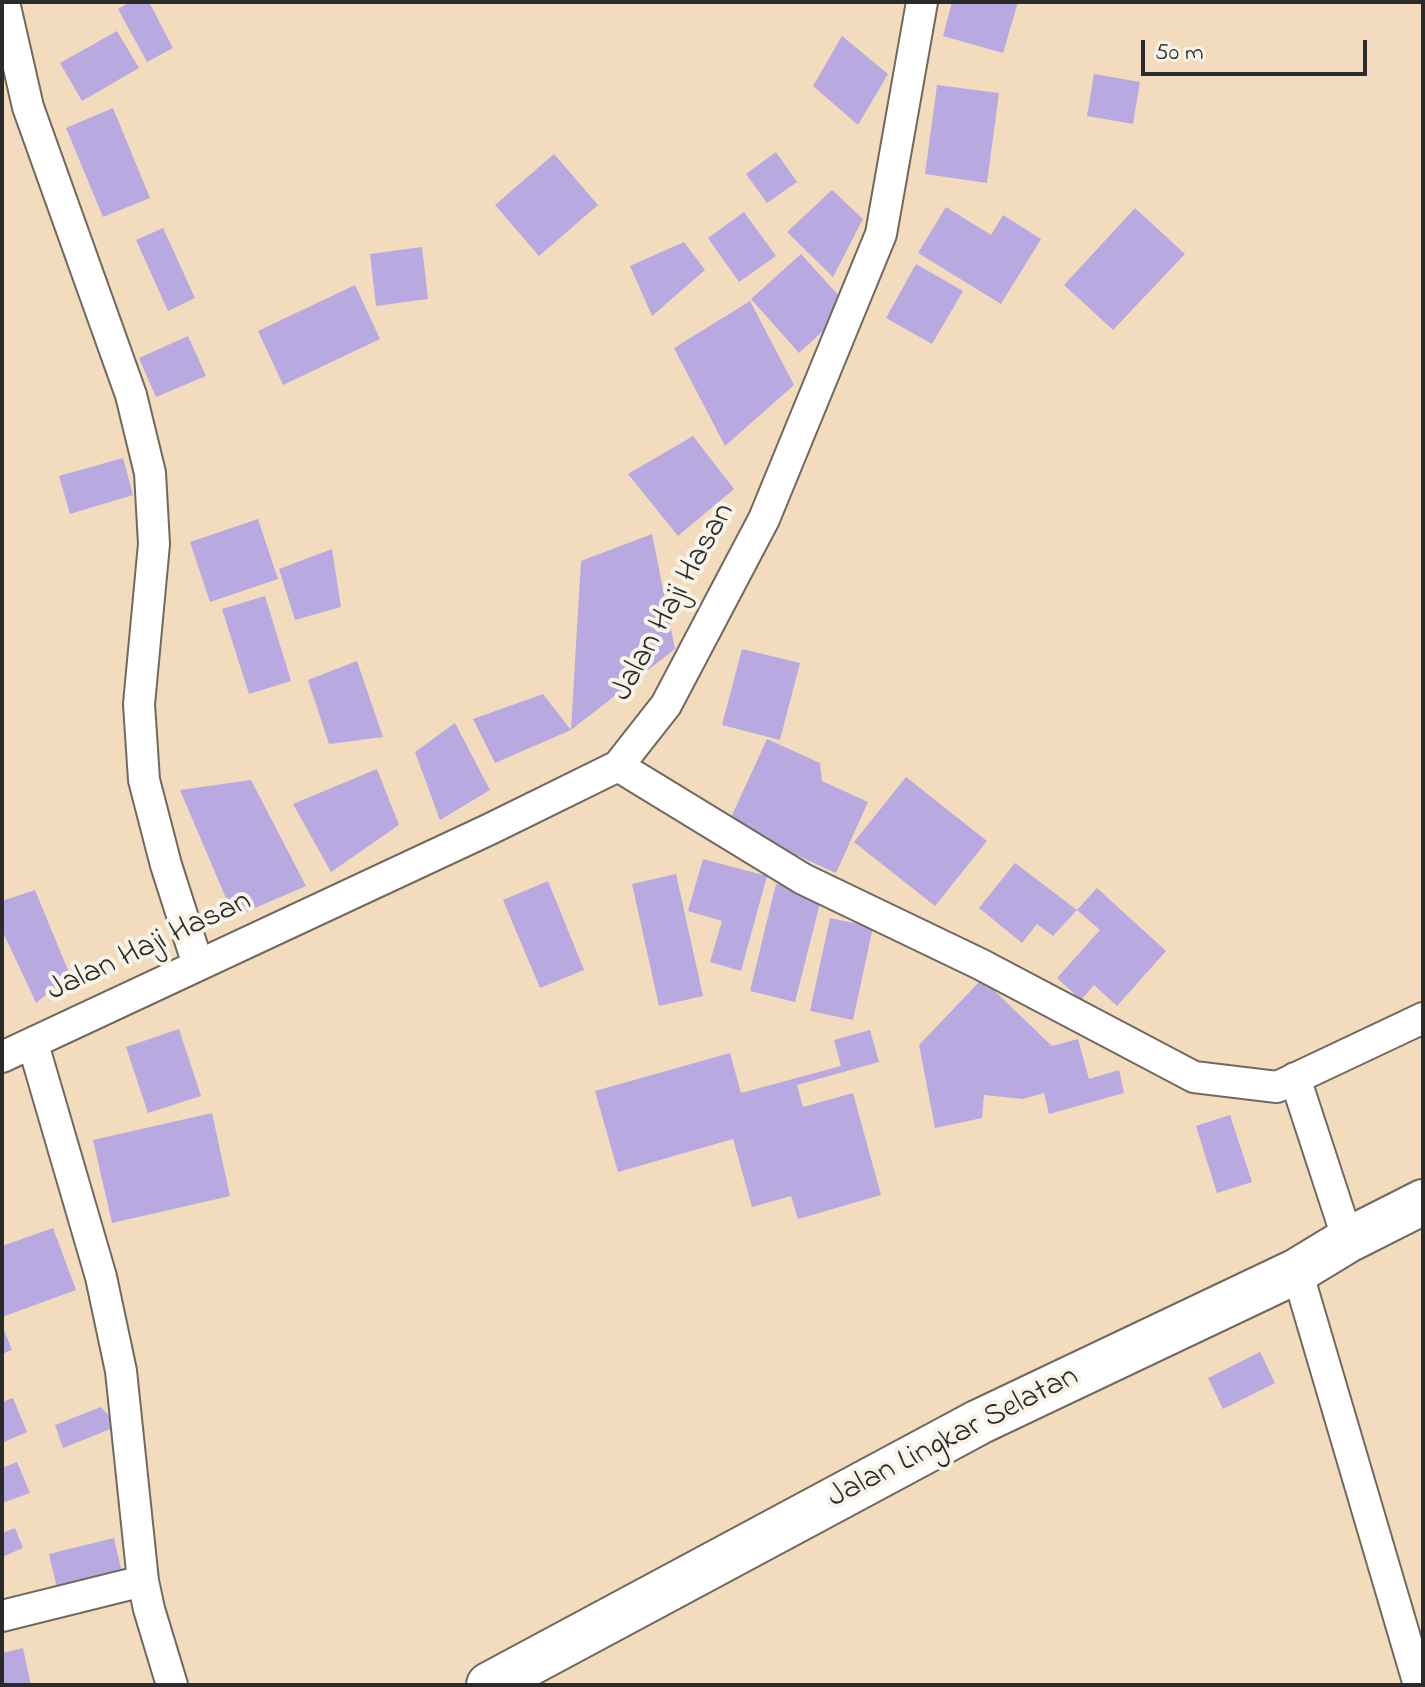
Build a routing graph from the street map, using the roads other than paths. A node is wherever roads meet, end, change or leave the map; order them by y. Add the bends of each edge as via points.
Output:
1 (4, 2) edge
2 (922, 2) edge
3 (618, 766) junction
4 (198, 965) junction
5 (1423, 1018) edge
6 (33, 1044) junction
7 (2, 1057) edge
8 (1295, 1078) junction
9 (1423, 1202) edge
10 (1348, 1240) junction
11 (1297, 1271) junction
12 (143, 1581) junction
13 (2, 1616) edge
14 (172, 1685) edge
15 (489, 1685) edge
16 (1419, 1685) edge

1 - 4 street via 28,107 131,395 150,473 154,544 139,704 144,780
2 - 3 street, Jalan Haji Hasan via 881,234 764,519 666,705
3 - 4 street, Jalan Haji Hasan
3 - 8 street via 803,879 980,964 1194,1077 1277,1087
4 - 6 street, Jalan Haji Hasan
5 - 8 street
6 - 7 street, Jalan Haji Hasan
6 - 12 street via 101,1277 121,1371
8 - 10 street
9 - 10 street, Jalan Lingkar Selatan
10 - 11 street, Jalan Lingkar Selatan
11 - 15 street, Jalan Lingkar Selatan via 979,1422
11 - 16 street
12 - 13 street
12 - 14 street

